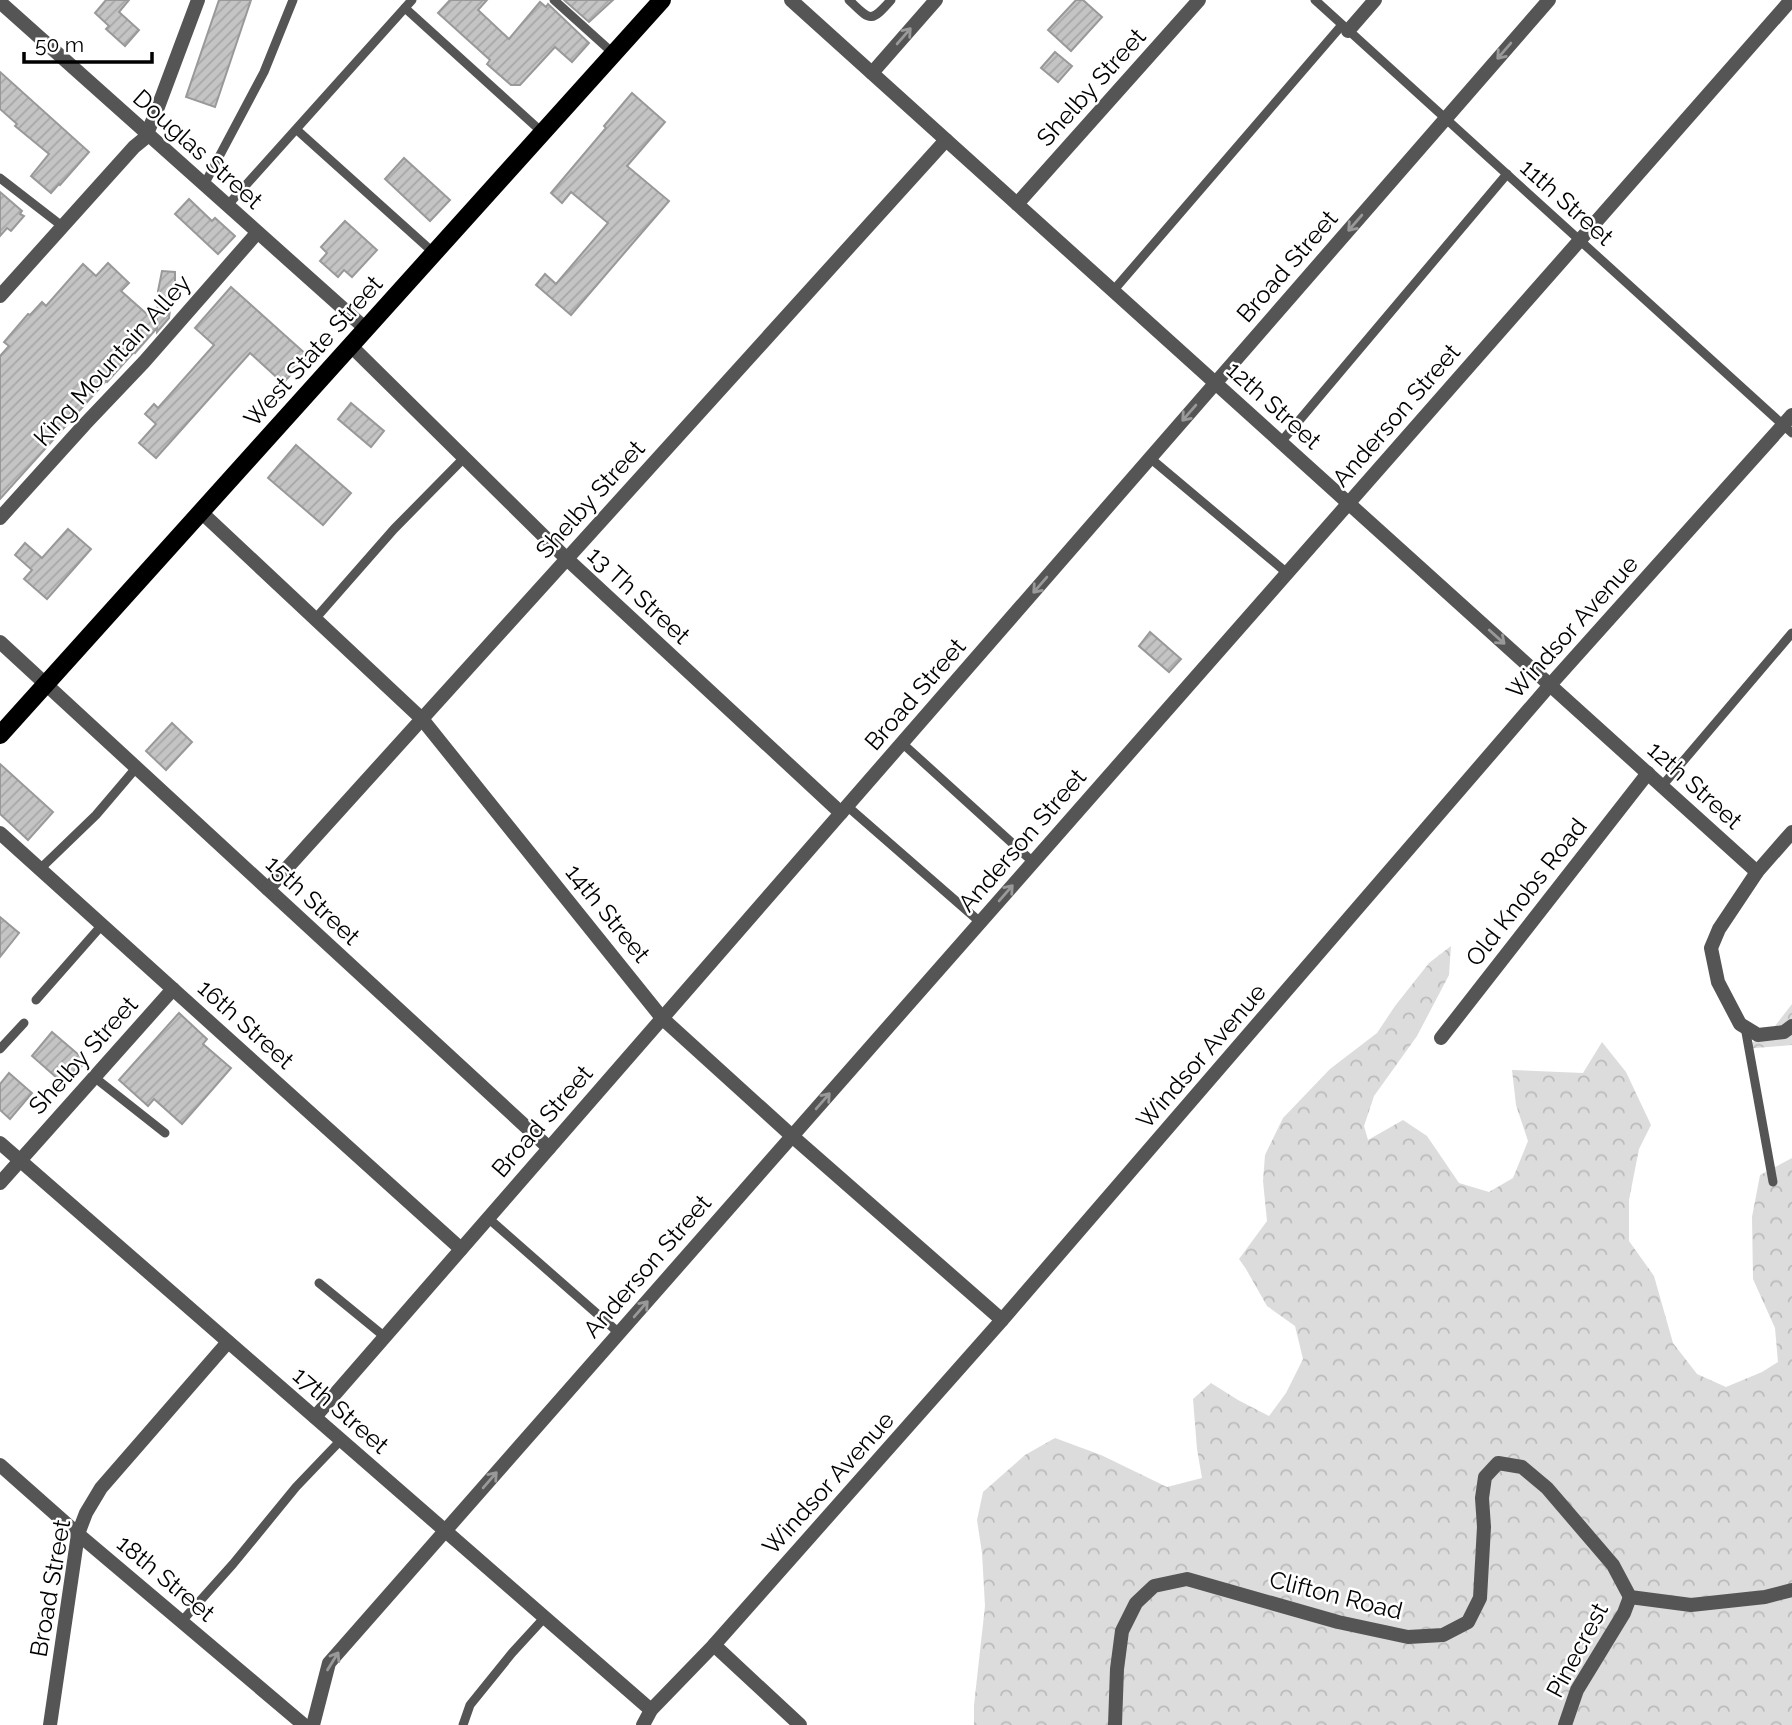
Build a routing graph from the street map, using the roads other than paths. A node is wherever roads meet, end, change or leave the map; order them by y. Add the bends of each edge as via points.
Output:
1 (198, 0) edge
2 (293, 0) edge
3 (412, 0) edge
4 (554, 0) edge
5 (662, 0) edge
6 (849, 0) edge
7 (891, 0) edge
8 (936, 0) edge
9 (1199, 0) edge
10 (1315, 0) edge
11 (1376, 0) edge
12 (1549, 0) edge
13 (1791, 0) edge
14 (0, 2) edge
15 (796, 2) edge
16 (405, 8) junction
17 (1345, 28) junction
18 (614, 54) junction
19 (872, 73) junction
20 (1446, 119) junction
21 (297, 130) junction
22 (147, 133) junction
23 (543, 133) junction
24 (946, 140) junction
25 (1507, 174) junction
26 (0, 178) edge
27 (204, 185) junction
28 (1017, 204) junction
29 (227, 206) junction
30 (62, 226) junction
31 (257, 233) junction
32 (1580, 239) junction
33 (434, 253) junction
34 (1113, 291) junction
35 (0, 296) edge
36 (366, 329) junction
37 (351, 346) junction
38 (1215, 383) junction
39 (1789, 425) edge
40 (1281, 442) junction
41 (464, 458) junction
42 (1150, 458) junction
43 (1348, 503) junction
44 (201, 512) junction
45 (0, 518) edge
46 (567, 559) junction
47 (1287, 573) junction
48 (316, 619) junction
49 (1792, 633) edge
50 (0, 642) edge
51 (46, 684) junction
52 (1550, 685) junction
53 (422, 719) junction
54 (0, 735) edge
55 (902, 743) junction
56 (136, 768) junction
57 (1648, 773) junction
58 (1661, 786) junction
59 (844, 809) junction
60 (1792, 832) edge
61 (0, 833) edge
62 (1033, 862) junction
63 (40, 869) junction
64 (1757, 872) junction
65 (268, 889) junction
66 (980, 922) junction
67 (102, 925) junction
68 (173, 989) junction
69 (36, 1000) dead end
70 (663, 1018) junction
71 (24, 1023) dead end
72 (1792, 1026) edge
73 (1745, 1027) junction
74 (1441, 1038) dead end
75 (0, 1049) edge
76 (94, 1077) junction
77 (164, 1133) dead end
78 (792, 1136) junction
79 (0, 1143) edge
80 (549, 1148) junction
81 (20, 1160) junction
82 (0, 1182) edge
83 (1773, 1182) dead end
84 (488, 1218) junction
85 (461, 1249) junction
86 (318, 1283) dead end
87 (1002, 1320) junction
88 (619, 1333) junction
89 (385, 1337) junction
90 (228, 1342) junction
91 (315, 1417) junction
92 (341, 1440) junction
93 (0, 1465) edge
94 (445, 1531) junction
95 (78, 1534) junction
96 (1792, 1590) edge
97 (1630, 1597) junction
98 (545, 1617) junction
99 (182, 1621) junction
100 (714, 1645) junction
101 (651, 1710) junction
102 (50, 1725) edge
103 (304, 1725) edge
104 (313, 1725) edge
105 (463, 1725) edge
106 (643, 1725) edge
107 (800, 1725) edge
108 (1115, 1725) edge
109 (1565, 1725) edge

1 - 22 street
2 - 27 lane via 264,72
3 - 16 lane
4 - 18 lane
5 - 18 main road, West State Street
6 - 7 lane via 872,18
19 -> 8 street
9 - 28 street, Shelby Street
10 - 17 lane, 11th Street
11 - 17 street
12 -> 20 street, Broad Street
13 - 32 street, Anderson Street
14 - 22 street, Douglas Street
15 - 19 street, 12th Street
16 - 21 lane
16 - 23 lane
17 - 20 lane, 11th Street
17 - 34 lane
18 - 23 main road, West State Street
19 - 24 street, 12th Street
20 - 25 lane, 11th Street
20 -> 38 street, Broad Street
21 - 29 lane
21 - 33 lane
22 - 27 street, Douglas Street
22 - 30 street
23 - 33 main road, West State Street
24 - 28 street, 12th Street
24 - 46 street, Shelby Street
25 - 32 lane, 11th Street
25 - 40 lane
26 - 30 lane
27 - 29 street, Douglas Street
28 - 34 street, 12th Street
29 - 31 street, Douglas Street
30 - 35 street
31 - 36 street, Douglas Street
31 - 45 street, King Mountain Alley
32 - 39 lane, 11th Street
32 - 43 street, Anderson Street
33 - 36 main road, West State Street
34 - 38 street, 12th Street
36 - 37 main road, West State Street
37 - 41 street, 13 Th Street
37 - 44 main road, West State Street
38 - 40 street, 12th Street
38 -> 42 street, Broad Street
39 - 52 street, Windsor Avenue
40 - 43 street, 12th Street
41 - 46 street, 13 Th Street
41 - 48 lane
42 - 47 lane
42 -> 55 street, Broad Street
43 - 47 street, Anderson Street
43 -> 52 street, 12th Street
44 - 48 street, 14th Street
44 - 51 main road, West State Street
46 - 53 street, Shelby Street
46 - 59 street, 13 Th Street
47 - 62 street, Anderson Street
48 - 53 street, 14th Street
49 - 58 lane
50 - 51 street, 15th Street
51 - 54 main road, West State Street
51 - 56 street, 15th Street
52 - 57 street, 12th Street
52 - 87 street, Windsor Avenue
53 - 65 street, Shelby Street
53 - 70 street, 14th Street
55 - 59 street, Broad Street
55 - 62 lane
56 - 63 lane
56 - 65 street, 15th Street
57 - 58 street, 12th Street
57 - 74 street, Old Knobs Road
58 - 64 street, 12th Street
59 - 66 lane
59 - 70 street, Broad Street
60 - 64 street
61 - 63 street, 16th Street
66 -> 62 street, Anderson Street
63 - 67 street, 16th Street
64 - 73 street via 1711,948 1718,982
65 - 80 street, 15th Street
78 -> 66 street, Anderson Street
67 - 68 street, 16th Street
67 - 69 lane
68 - 76 street, Shelby Street
68 - 85 street, 16th Street
70 - 78 street, 14th Street
70 - 80 street, Broad Street
71 - 75 lane
72 - 73 street via 1784,1032 1758,1035
73 - 83 lane
76 - 77 lane
76 - 81 street, Shelby Street
78 - 87 street, 14th Street
88 -> 78 street, Anderson Street
79 - 81 street, 17th Street
80 - 84 street, Broad Street
81 - 82 street, Shelby Street
81 - 90 street, 17th Street
84 - 85 street, Broad Street
84 - 88 lane
85 - 89 street, Broad Street
86 - 89 lane
87 - 100 street, Windsor Avenue
94 -> 88 street, Anderson Street
89 - 91 street, Broad Street
90 - 91 street, 17th Street
90 - 95 street, Broad Street via 101,1488
91 - 92 street, 17th Street
92 - 94 street, 17th Street
92 - 99 lane
93 - 95 street, 18th Street
94 - 98 street, 17th Street
104 -> 94 street, Anderson Street via 329,1663
95 - 99 street, 18th Street
95 - 102 street, Broad Street
96 - 97 street via 1691,1605
97 - 108 street, Clifton Road via 1613,1565 1547,1488 1522,1467 1498,1464 1485,1477 1480,1598 1468,1622 1443,1635 1408,1637 1187,1579 1154,1586 1136,1603 1122,1631
97 - 109 street, Pinecrest via 1577,1690
98 - 101 street, 17th Street
98 - 105 lane via 470,1705
99 - 103 street, 18th Street
100 - 101 street, Windsor Avenue
100 - 107 street
101 - 106 street, Windsor Avenue

